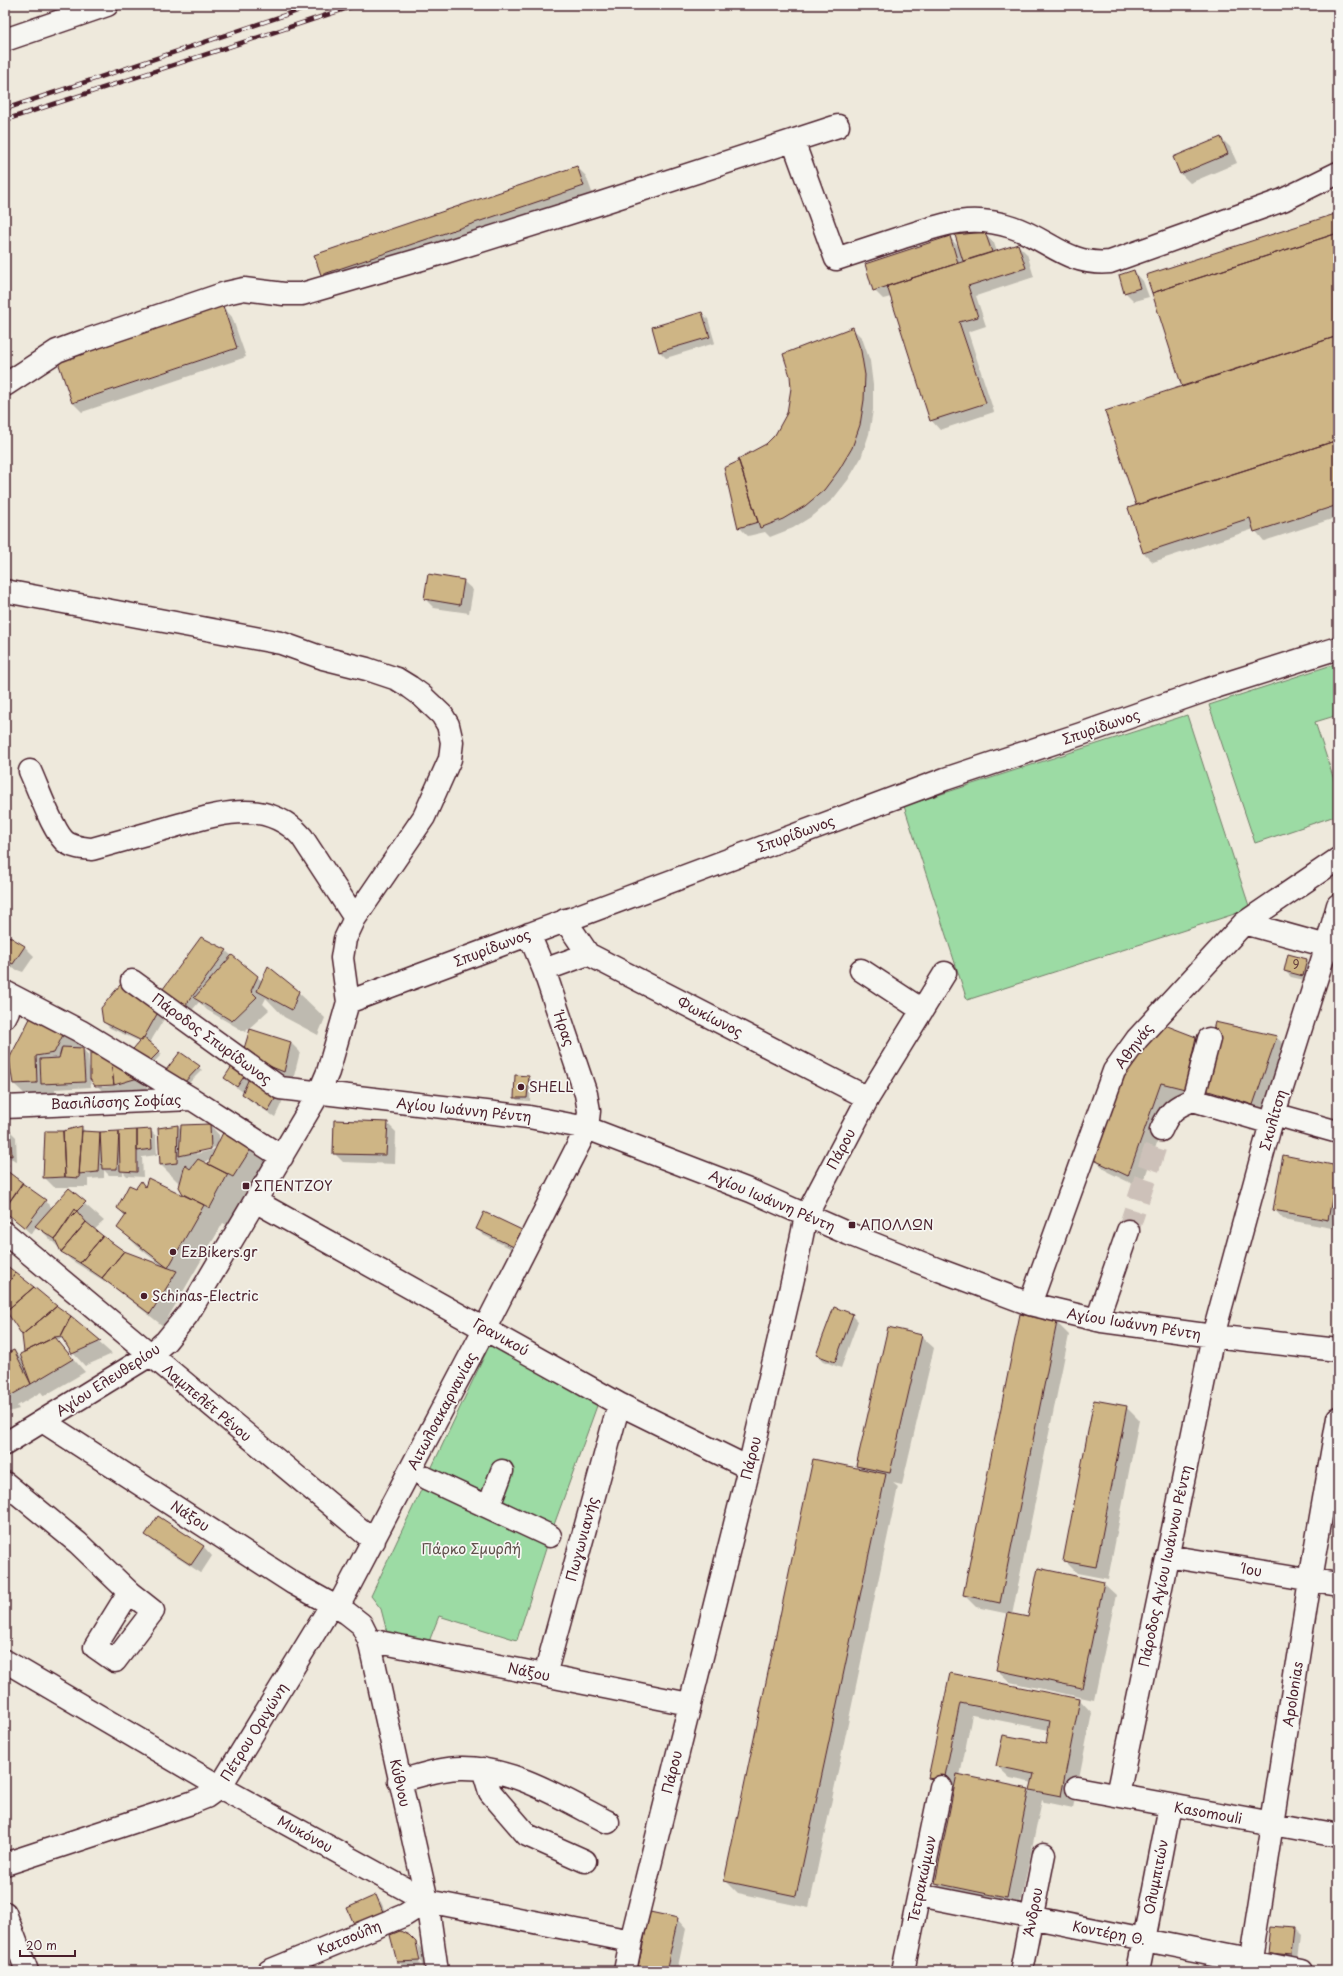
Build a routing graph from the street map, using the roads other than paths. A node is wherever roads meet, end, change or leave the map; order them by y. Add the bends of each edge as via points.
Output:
1 (107, 5) edge
2 (82, 8) edge
3 (5, 40) edge
4 (838, 126) dead end
5 (792, 141) junction
6 (1338, 173) edge
7 (5, 385) edge
8 (5, 591) edge
9 (1338, 648) edge
10 (30, 771) dead end
11 (1338, 858) edge
12 (1338, 904) edge
13 (355, 918) junction
14 (566, 920) junction
15 (1244, 923) junction
16 (529, 934) junction
17 (1333, 947) edge
18 (588, 954) junction
19 (544, 970) junction
20 (861, 970) dead end
21 (945, 973) dead end
22 (132, 980) dead end
23 (348, 1002) junction
24 (6, 1007) edge
25 (922, 1010) junction
26 (1208, 1039) dead end
27 (319, 1093) junction
28 (868, 1098) junction
29 (192, 1099) junction
30 (1193, 1100) junction
31 (5, 1107) edge
32 (1273, 1119) junction
33 (587, 1128) junction
34 (1160, 1130) tunnel mouth
35 (1338, 1132) edge
36 (282, 1157) junction
37 (255, 1201) junction
38 (806, 1216) junction
39 (1128, 1231) tunnel mouth
40 (5, 1233) edge
41 (1030, 1304) junction
42 (1097, 1320) junction
43 (485, 1328) junction
44 (1213, 1336) junction
45 (1338, 1350) edge
46 (150, 1355) junction
47 (618, 1404) junction
48 (1338, 1418) edge
49 (44, 1422) junction
50 (5, 1444) edge
51 (749, 1468) junction
52 (502, 1471) dead end
53 (426, 1478) dead end
54 (5, 1483) edge
55 (489, 1506) junction
56 (550, 1536) dead end
57 (374, 1541) junction
58 (1167, 1556) junction
59 (1310, 1580) junction
60 (1338, 1584) edge
61 (129, 1592) dead end
62 (335, 1606) junction
63 (369, 1640) junction
64 (5, 1660) edge
65 (545, 1675) junction
66 (689, 1704) junction
67 (483, 1769) junction
68 (399, 1781) junction
69 (220, 1787) junction
70 (941, 1787) dead end
71 (1078, 1788) dead end
72 (1118, 1795) junction
73 (1170, 1806) junction
74 (608, 1822) dead end
75 (1273, 1825) junction
76 (1338, 1836) edge
77 (1044, 1854) dead end
78 (585, 1861) dead end
79 (5, 1864) edge
80 (919, 1894) junction
81 (427, 1901) junction
82 (5, 1912) edge
83 (1032, 1917) junction
84 (1144, 1940) junction
85 (631, 1941) junction
86 (1250, 1966) edge
87 (27, 1971) edge
88 (269, 1971) edge
89 (437, 1971) edge
90 (625, 1971) edge
91 (903, 1971) edge
92 (1021, 1971) edge
93 (1138, 1971) edge
94 (1300, 1971) edge

1 - 2 street
2 - 3 street
4 - 5 street
5 - 6 street via 836,259 946,223 971,220 1013,227 1075,259 1110,262 1283,200
5 - 7 street via 499,235 302,294 244,289 226,293 57,351
8 - 13 street via 281,643 397,680 421,695 442,715 448,725 452,742 450,760 424,817
9 - 14 street, Σπυρίδωνος via 945,779
10 - 13 street via 57,833 66,843 77,847 92,849 231,811 266,815 281,820 294,827 302,837
11 - 15 street, Αθηνάς
12 - 17 street, Σκυλίτση
13 - 23 street via 342,948
14 - 16 street, Σπυρίδωνος
14 - 18 street, Φωκίωνος
15 - 17 street
15 - 41 street, Αθηνάς via 1136,1039 1114,1072
16 - 19 street, Ήρας
16 - 23 street, Σπυρίδωνος
17 - 32 street, Σκυλίτση
18 - 19 street
18 - 28 street, Φωκίωνος
19 - 33 street, Ήρας via 586,1094
20 - 25 street
21 - 25 street, Πάρου
22 - 27 street, Πάροδος Σπυρίδωνος via 280,1088
23 - 27 street via 328,1072
24 - 29 street via 80,1031
25 - 28 street, Πάρου
26 - 30 street
27 - 33 street, Αγίου Ιωάννη Ρέντη via 529,1117
27 - 36 street, Αγίου Ελευθερίου
28 - 38 street, Πάρου
29 - 31 street, Βασιλίσσης Σοφίας
29 - 36 street, Βασιλίσσης Σοφίας
30 - 32 street
30 - 34 street via 1175,1108
32 - 35 street
32 - 44 street, Σκυλίτση
33 - 38 street, Αγίου Ιωάννη Ρέντη via 751,1191
33 - 43 street, Αιτωλοακαρνανίας
36 - 37 street, Αγίου Ελευθερίου
37 - 43 street, Γρανικού
37 - 46 street, Αγίου Ελευθερίου via 188,1314 166,1341
38 - 41 street, Αγίου Ιωάννη Ρέντη
38 - 51 street, Πάρου
39 - 42 street
40 - 46 street, Λαμπελέτ Ρένου
41 - 42 street, Αγίου Ιωάννη Ρέντη
42 - 44 street, Αγίου Ιωάννη Ρέντη
43 - 47 street, Γρανικού
43 - 57 street, Αιτωλοακαρνανίας
44 - 45 street, Αγίου Ιωάννη Ρέντη
44 - 58 street, Πάροδος Αγίου Ιωάννου Ρέντη
46 - 49 street, Αγίου Ελευθερίου
46 - 57 street, Λαμπελέτ Ρένου
47 - 51 street, Γρανικού
47 - 65 street, Πωγωνιανής
48 - 59 street, Apolonias
49 - 50 street, Αγίου Ελευθερίου
49 - 62 street, Νάξου via 293,1583
51 - 66 street, Πάρου
52 - 55 street
53 - 55 street
54 - 61 street via 78,1543
55 - 56 street
57 - 62 street, Αιτωλοακαρνανίας
58 - 59 street, Ίου
58 - 72 street, Πάροδος Αγίου Ιωάννου Ρέντη
59 - 60 street, Ίου
59 - 75 street, Apolonias
62 - 63 street, Κύθνου via 357,1620
62 - 69 street, Πέτρου Οριγώνη
63 - 65 street, Νάξου
63 - 68 street, Κύθνου
64 - 69 street, Μυκόνου
65 - 66 street, Νάξου
66 - 85 street, Πάρου
67 - 68 street via 437,1771
67 - 74 street via 530,1783
67 - 78 street via 490,1792 527,1835
68 - 81 street, Κύθνου
69 - 79 street, Πέτρου Οριγώνη via 191,1803
69 - 81 street, Μυκόνου
70 - 80 street, Τετρακώμων
71 - 72 street, Kasomouli
72 - 73 street, Kasomouli
73 - 75 street, Kasomouli
73 - 84 street, Ολυμπιτών
75 - 76 street, Kasomouli
75 - 86 street, Apolonias
77 - 83 street, Άνδρου
80 - 83 street, Κοντέρη Θ.
80 - 91 street, Τετρακώμων
81 - 85 street, Μυκόνου
81 - 88 street, Κατσούλη via 405,1914
81 - 89 street, Κύθνου
82 - 87 street
83 - 84 street, Κοντέρη Θ.
83 - 92 street, Άνδρου
84 - 86 street, Κοντέρη Θ.
84 - 93 street, Ολυμπιτών
85 - 90 street, Πάρου
86 - 94 street, Κοντέρη Θ.

